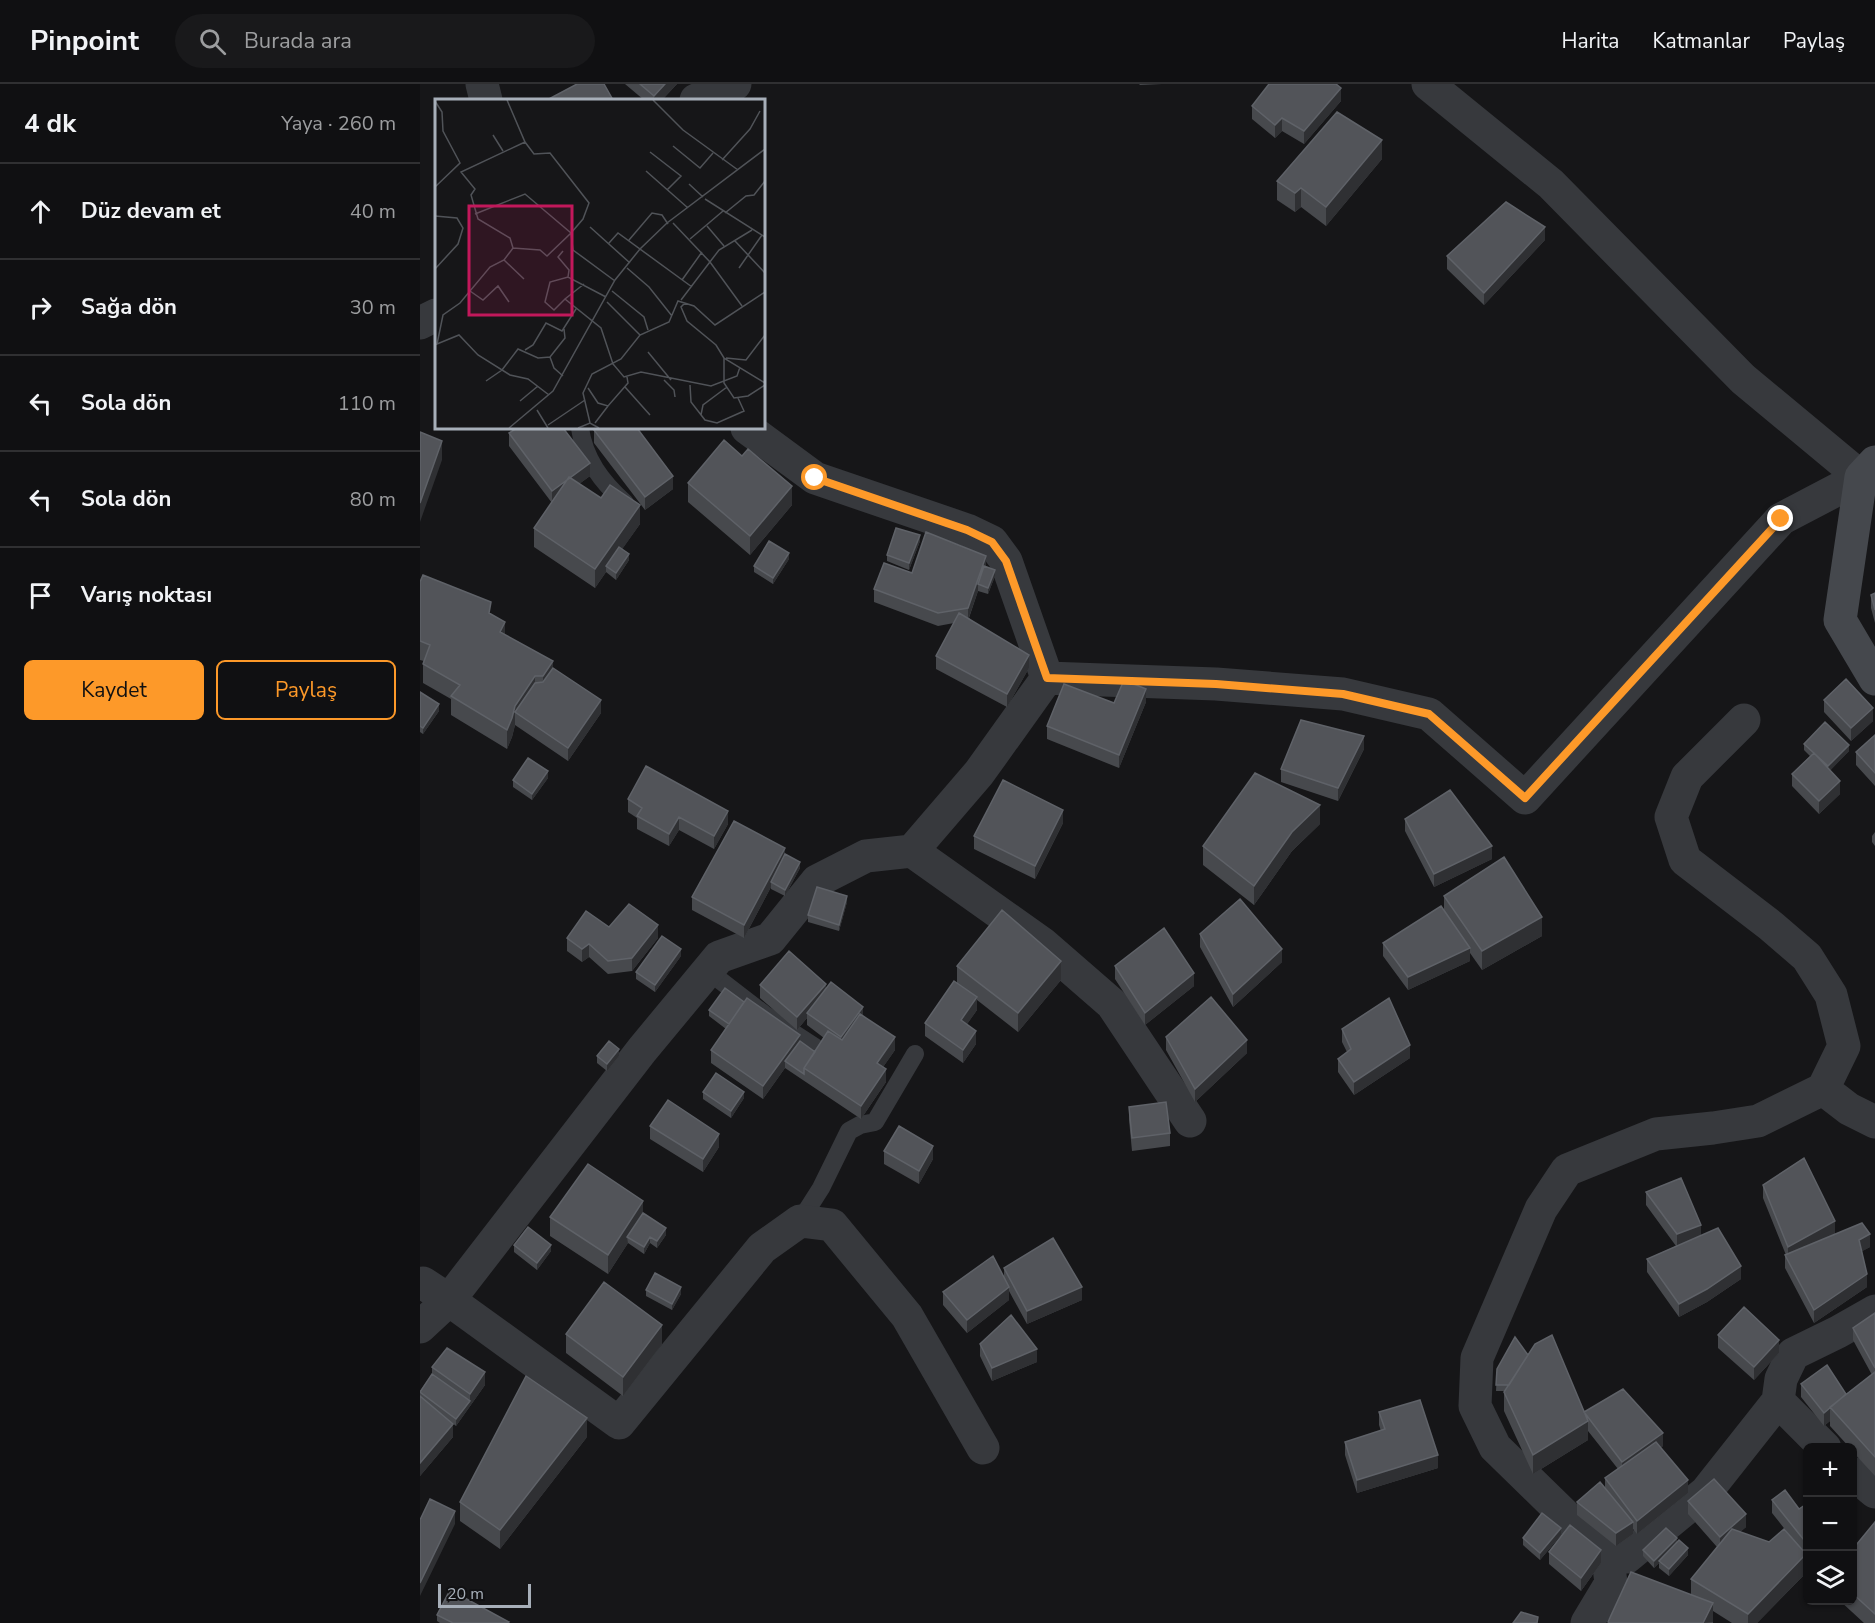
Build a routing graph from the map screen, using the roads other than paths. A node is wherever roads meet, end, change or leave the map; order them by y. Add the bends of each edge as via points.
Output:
1 (482, 84) edge
2 (735, 84) edge
3 (1428, 84) edge
4 (486, 99) edge
5 (698, 99) edge
6 (435, 316) edge
7 (420, 323) edge
8 (580, 429) edge
9 (748, 429) edge
10 (1868, 470) edge
11 (625, 502) edge
12 (1047, 678) junction
13 (1875, 679) edge
14 (1744, 720) dead end
15 (912, 851) junction
16 (708, 971) junction
17 (815, 1047) edge
18 (915, 1054) dead end
19 (1823, 1089) junction
20 (1190, 1121) dead end
21 (1875, 1122) edge
22 (800, 1221) junction
23 (436, 1291) junction
24 (1875, 1311) edge
25 (420, 1327) edge
26 (1778, 1401) junction
27 (1820, 1443) edge
28 (982, 1448) dead end
29 (1857, 1477) edge
30 (1875, 1492) edge
31 (1607, 1551) junction
32 (1587, 1623) edge

1 - 4 street
2 - 5 street
3 - 10 street via 1551,184 1743,379
6 - 7 street
8 - 11 lane via 582,445 595,470
9 - 12 street via 815,478 992,542 1006,561
10 - 12 street via 1781,519 1525,798 1429,714 1343,694 1216,684
10 - 13 street via 1840,620
12 - 15 street via 979,772
14 - 19 street via 1686,777 1671,817 1685,860 1807,957 1831,995 1844,1046
15 - 16 street via 866,856 817,881 770,939 719,957
15 - 20 street via 1043,944 1112,1004
16 - 17 lane
16 - 23 street
18 - 22 lane via 875,1122 849,1131
19 - 21 street
19 - 31 street via 1758,1121 1656,1134 1610,1151 1567,1170 1541,1209 1477,1358 1475,1406 1495,1447
22 - 23 street via 762,1248 619,1423
22 - 28 street via 832,1225 907,1316
23 - 25 street
24 - 26 street via 1793,1354 1781,1379
26 - 27 street
26 - 31 street via 1706,1492 1627,1557
29 - 30 street
31 - 32 street via 1611,1583

